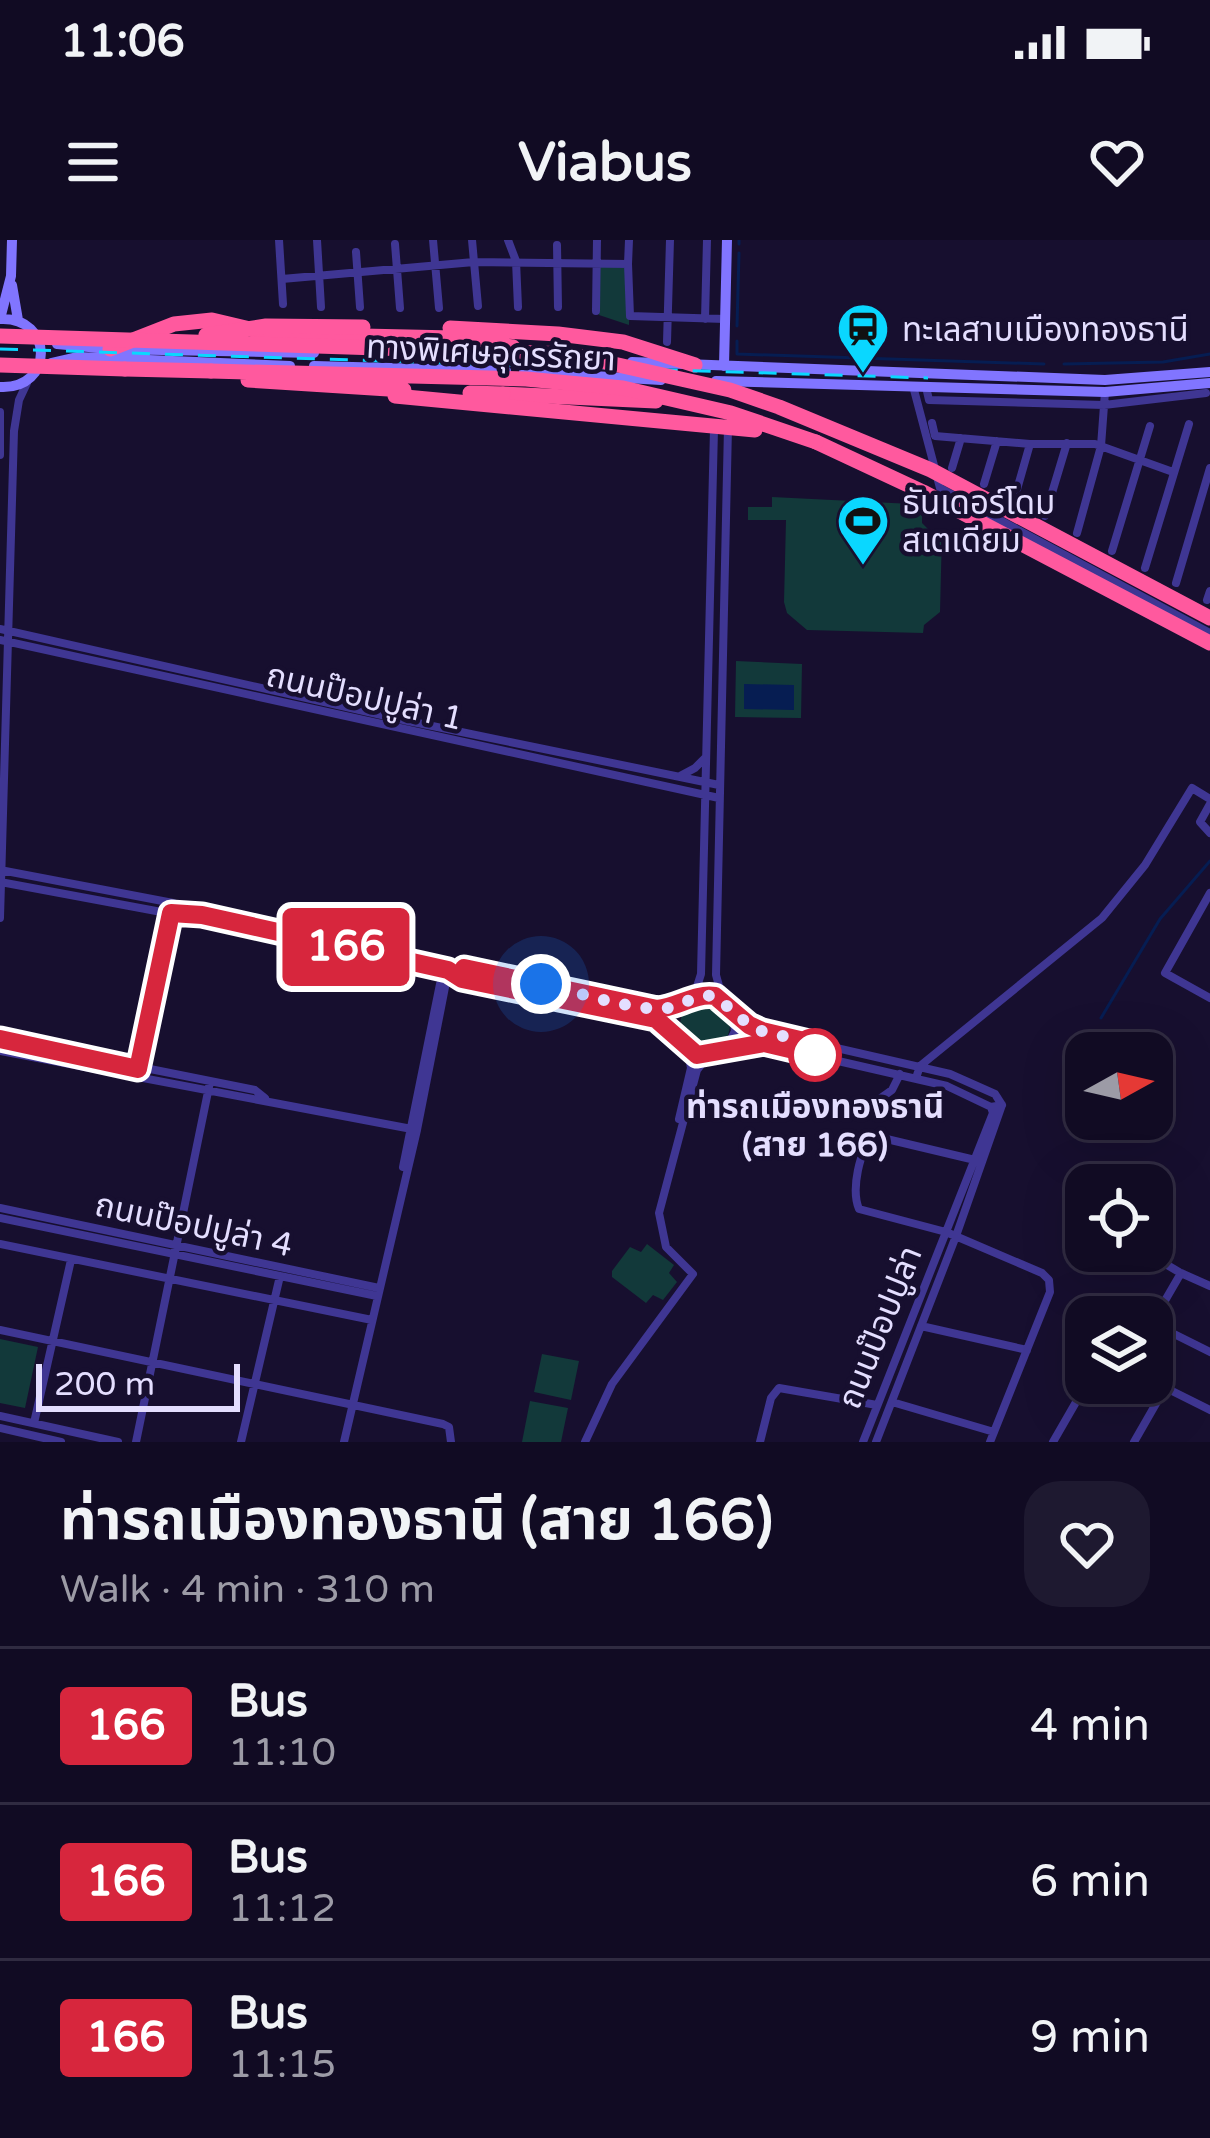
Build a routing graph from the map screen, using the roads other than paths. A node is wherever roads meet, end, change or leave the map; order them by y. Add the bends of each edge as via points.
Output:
1 (12, 240) edge
2 (279, 240) edge
3 (317, 240) edge
4 (433, 240) edge
5 (472, 240) edge
6 (508, 240) edge
7 (597, 240) edge
8 (629, 240) edge
9 (670, 240) edge
10 (707, 240) edge
11 (728, 240) edge
12 (395, 244) dead end
13 (557, 245) dead end
14 (356, 252) dead end
15 (516, 261) junction
16 (474, 262) junction
17 (557, 262) junction
18 (596, 262) junction
19 (628, 264) junction
20 (435, 265) junction
21 (397, 268) junction
22 (358, 271) junction
23 (11, 276) junction
24 (319, 276) junction
25 (282, 279) junction
26 (283, 304) dead end
27 (478, 306) dead end
28 (321, 307) dead end
29 (360, 307) dead end
30 (518, 307) dead end
31 (558, 307) dead end
32 (400, 308) dead end
33 (439, 308) dead end
34 (596, 311) dead end
35 (0, 319) edge
36 (705, 319) junction
37 (725, 319) junction
38 (18, 320) junction
39 (668, 320) junction
40 (0, 336) edge
41 (39, 339) junction
42 (173, 340) junction
43 (667, 342) dead end
44 (110, 349) junction
45 (569, 354) junction
46 (0, 365) edge
47 (695, 365) junction
48 (295, 366) junction
49 (724, 366) junction
50 (39, 367) junction
51 (211, 371) junction
52 (1210, 372) edge
53 (27, 381) junction
54 (668, 381) junction
55 (724, 382) junction
56 (920, 385) junction
57 (0, 387) edge
58 (1208, 388) edge
59 (605, 398) junction
60 (1105, 398) junction
61 (0, 412) edge
62 (714, 415) junction
63 (932, 423) dead end
64 (1189, 424) dead end
65 (1150, 426) dead end
66 (961, 438) junction
67 (997, 441) junction
68 (817, 442) junction
69 (1067, 443) junction
70 (1030, 444) junction
71 (1102, 446) junction
72 (0, 455) edge
73 (1140, 460) junction
74 (952, 468) dead end
75 (1210, 469) edge
76 (1173, 472) junction
77 (984, 484) dead end
78 (1014, 500) dead end
79 (1045, 516) dead end
80 (1078, 532) dead end
81 (1112, 550) dead end
82 (1145, 568) dead end
83 (1176, 583) dead end
84 (1210, 618) edge
85 (5, 629) edge
86 (1210, 633) edge
87 (5, 640) edge
88 (1210, 643) edge
89 (706, 755) junction
90 (678, 777) junction
91 (706, 783) junction
92 (719, 785) junction
93 (706, 797) junction
94 (719, 798) junction
95 (1210, 801) edge
96 (1210, 833) edge
97 (1, 870) edge
98 (1, 882) edge
99 (1210, 893) edge
100 (100, 895) junction
101 (171, 913) junction
102 (202, 915) junction
103 (0, 918) edge
104 (448, 970) junction
105 (694, 996) junction
106 (1210, 998) edge
107 (725, 1002) junction
108 (732, 1010) junction
109 (674, 1024) dead end
110 (676, 1035) junction
111 (0, 1039) edge
112 (821, 1045) junction
113 (726, 1048) junction
114 (0, 1051) edge
115 (688, 1051) junction
116 (707, 1056) junction
117 (819, 1056) junction
118 (920, 1066) junction
119 (138, 1069) junction
120 (900, 1074) junction
121 (916, 1078) junction
122 (209, 1087) junction
123 (878, 1100) dead end
124 (1002, 1105) junction
125 (991, 1107) junction
126 (413, 1129) junction
127 (676, 1139) junction
128 (975, 1160) junction
129 (0, 1208) edge
130 (0, 1218) edge
131 (102, 1234) junction
132 (951, 1234) junction
133 (0, 1244) edge
134 (176, 1250) junction
135 (71, 1260) junction
136 (1173, 1268) edge
137 (1181, 1273) junction
138 (280, 1276) junction
139 (170, 1282) junction
140 (1210, 1286) edge
141 (378, 1292) junction
142 (1168, 1296) edge
143 (274, 1301) junction
144 (372, 1320) junction
145 (921, 1326) junction
146 (0, 1330) edge
147 (1173, 1334) edge
148 (52, 1342) junction
149 (1027, 1350) junction
150 (1210, 1352) edge
151 (153, 1363) junction
152 (254, 1383) junction
153 (1173, 1392) edge
154 (891, 1402) junction
155 (1075, 1404) edge
156 (1156, 1404) edge
157 (353, 1405) junction
158 (877, 1405) junction
159 (1210, 1410) edge
160 (0, 1416) edge
161 (34, 1423) junction
162 (0, 1428) edge
163 (992, 1437) edge
164 (31, 1439) edge
165 (61, 1442) edge
166 (118, 1442) edge
167 (136, 1442) edge
168 (241, 1442) edge
169 (344, 1442) edge
170 (451, 1442) edge
171 (585, 1442) edge
172 (760, 1442) edge
173 (863, 1442) edge
174 (876, 1442) edge
175 (1053, 1442) edge
176 (1134, 1442) edge

1 - 23 main road
2 - 25 street
3 - 24 street
4 - 20 street
5 - 16 street
6 - 15 street
7 - 18 street
8 - 19 street
9 - 39 street
10 - 36 street
11 - 37 main road
12 - 21 street
13 - 17 street
14 - 22 street
15 - 16 street
15 - 17 street
15 - 30 street
16 - 20 street
16 - 27 street
17 - 18 street
17 - 31 street
18 - 19 street
18 - 34 street
19 - 39 street via 631,316
20 - 21 street
20 - 33 street
21 - 22 street
21 - 32 street
22 - 24 street
22 - 29 street
23 - 35 main road
23 - 38 main road
24 - 25 street
24 - 28 street
25 - 26 street
35 - 38 main road
36 - 37 street
36 - 39 street
37 - 49 main road
38 - 41 main road
39 - 43 street
40 - 42 highway, ทางพิเศษอุดรรัถยา, bridge
41 - 44 main road
41 - 50 main road
42 - 45 highway, ทางพิเศษอุดรรัถยา, bridge
42 - 47 highway, bridge via 266,326 455,328 623,342
44 - 45 highway, bridge via 212,320 271,334 454,338
44 - 47 main road
45 - 84 highway, ทางพิเศษอุดรรัถยา, bridge via 779,406 931,470
46 - 51 highway, ทางพิเศษอุดรรัถยา, bridge
47 - 49 main road
48 - 50 main road via 77,357
48 - 54 main road
48 - 68 highway, bridge via 372,394 742,427
49 - 52 main road via 1106,380
49 - 55 street
50 - 53 main road
51 - 59 highway, bridge via 300,385
51 - 68 highway, ทางพิเศษอุดรรัถยา, bridge via 622,388
53 - 57 main road
53 - 85 street via 14,431
54 - 55 main road
54 - 59 highway
55 - 56 main road
55 - 62 street
55 - 92 street
56 - 60 main road
56 - 86 street via 940,488
58 - 60 main road
59 - 62 highway
60 - 71 street
61 - 72 street
62 - 89 street
63 - 66 street via 935,436
64 - 76 street
65 - 73 street
66 - 67 street
66 - 74 street
67 - 70 street
67 - 77 street
68 - 88 highway, ทางพิเศษอุดรรัถยา
69 - 70 street
69 - 71 street
69 - 79 street
70 - 78 street
71 - 73 street
71 - 80 street
73 - 76 street
73 - 81 street
75 - 83 street
76 - 82 street
85 - 87 street
85 - 90 street
87 - 93 street, ถนนป๊อปปูล่า 1
87 - 97 street
89 - 90 street
89 - 91 street
90 - 91 street
91 - 92 street
91 - 93 street
92 - 94 street
93 - 94 street, ถนนป๊อปปูล่า 1
93 - 105 street
94 - 107 street via 716,975
95 - 96 street via 1200,822
95 - 118 street via 1192,788 1102,918
97 - 98 street
97 - 100 street
98 - 100 street
98 - 103 street
99 - 106 street via 1166,973
100 - 101 street
100 - 102 street
101 - 102 street
101 - 119 street
102 - 104 street
104 - 105 street via 657,1009 680,1008
104 - 110 street via 656,1019
104 - 126 street
105 - 107 street
107 - 108 street
108 - 112 street via 762,1031
108 - 113 street via 735,1030
109 - 110 street
110 - 115 street
111 - 119 street
112 - 117 street
112 - 118 street
113 - 116 street
113 - 117 street via 764,1043
114 - 122 street
115 - 116 street
115 - 127 street
116 - 127 street
117 - 120 street
118 - 121 street
118 - 124 street via 995,1094
119 - 122 street
120 - 121 street
120 - 123 street
121 - 125 street
122 - 126 street
122 - 134 street
124 - 125 street
124 - 132 street
125 - 128 street
126 - 141 street
127 - 171 street via 660,1224 669,1252 693,1274 619,1373
128 - 132 street
128 - 132 street via 881,1135 865,1146 854,1198 859,1209
129 - 131 street, ถนนป๊อปปูล่า 4
130 - 131 street, ถนนป๊อปปูล่า 4
131 - 134 street, ถนนป๊อปปูล่า 4
132 - 145 street, ถนนป๊อปปูล่า
132 - 149 street via 1049,1280
132 - 158 street, ถนนป๊อปปูล่า
133 - 135 street
134 - 138 street, ถนนป๊อปปูล่า 4
134 - 139 street
134 - 141 street, ถนนป๊อปปูล่า 4
135 - 139 street
135 - 148 street
136 - 137 street
137 - 140 street
137 - 142 street
138 - 141 street, ถนนป๊อปปูล่า 4
138 - 143 street
139 - 143 street
139 - 151 street
141 - 144 street
143 - 144 street
143 - 152 street
144 - 157 street
145 - 149 street
145 - 154 street, ถนนป๊อปปูล่า
146 - 148 street
147 - 150 street
148 - 151 street
148 - 161 street
149 - 163 street
151 - 152 street
151 - 167 street
152 - 157 street
152 - 168 street
153 - 159 street
154 - 163 street
154 - 174 street, ถนนป๊อปปูล่า
155 - 175 street
156 - 176 street
157 - 169 street
157 - 170 street via 443,1424
158 - 172 street via 779,1388
158 - 173 street, ถนนป๊อปปูล่า
160 - 161 street
161 - 166 street
162 - 164 street
164 - 165 street

